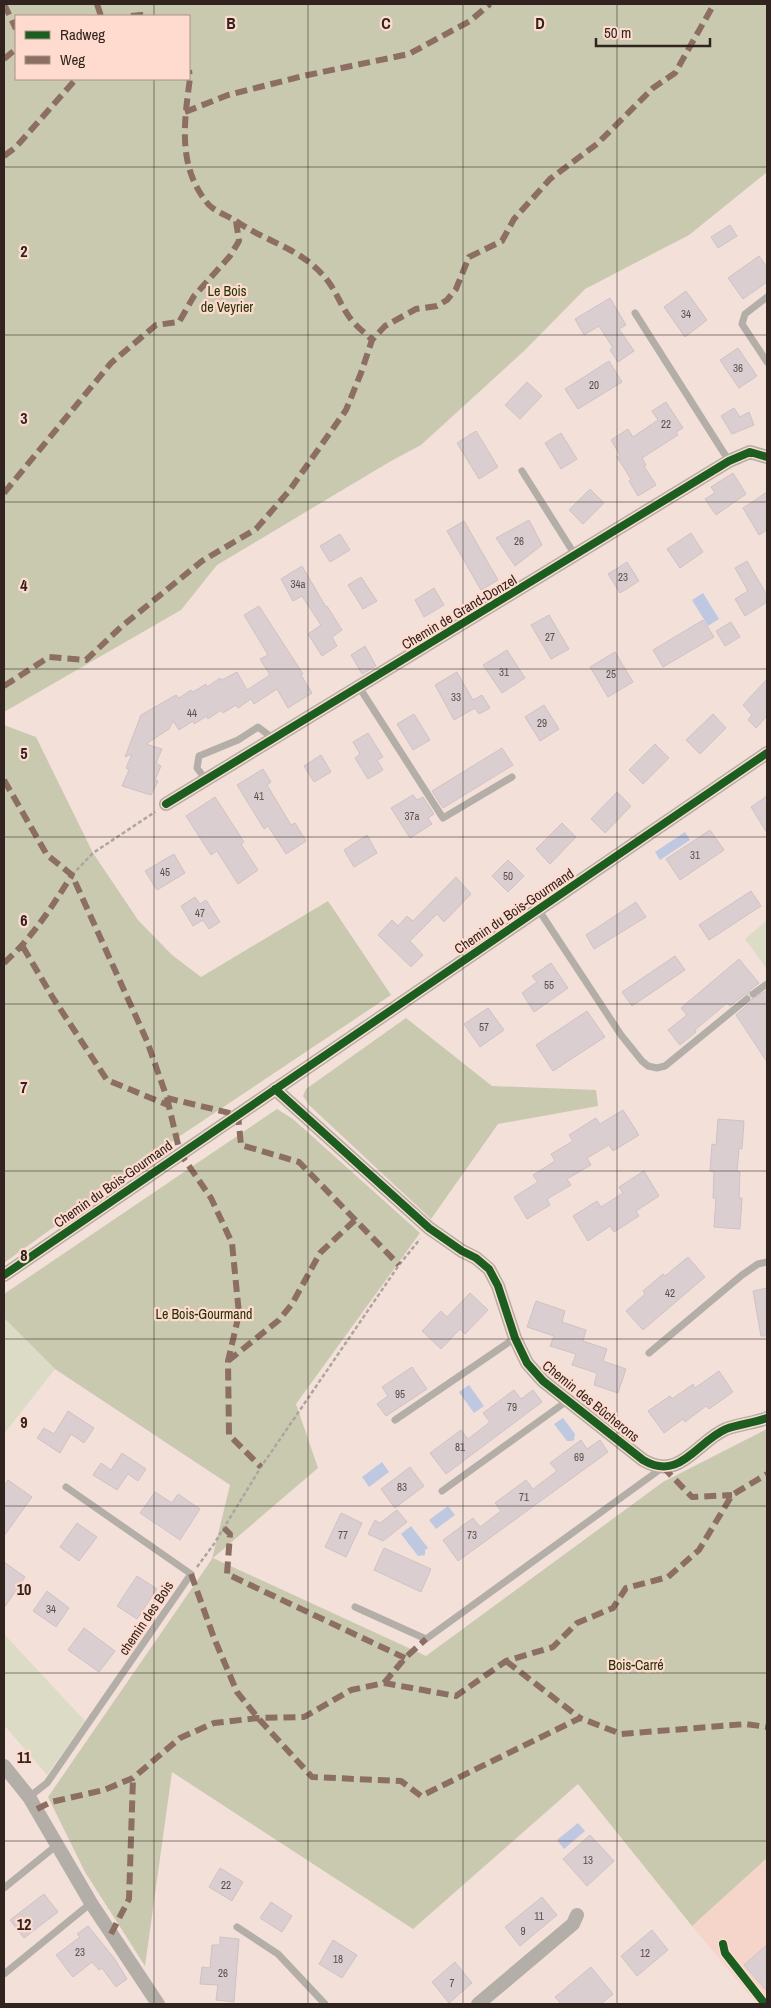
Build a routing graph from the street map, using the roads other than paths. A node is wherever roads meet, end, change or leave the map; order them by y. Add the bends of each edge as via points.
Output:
1 (767, 296) edge
2 (636, 313) dead end
3 (767, 362) edge
4 (767, 457) edge
5 (729, 461) junction
6 (522, 471) dead end
7 (575, 555) junction
8 (359, 687) junction
9 (274, 739) junction
10 (767, 753) edge
11 (512, 777) dead end
12 (206, 781) junction
13 (166, 804) road end
14 (538, 909) junction
15 (767, 984) edge
16 (753, 994) dead end
17 (747, 999) dead end
18 (275, 1089) junction
19 (767, 1262) edge
20 (4, 1276) edge
21 (515, 1338) junction
22 (649, 1353) dead end
23 (567, 1401) junction
24 (767, 1418) edge
25 (395, 1420) dead end
26 (663, 1467) junction
27 (66, 1487) dead end
28 (442, 1491) dead end
29 (355, 1608) dead end
30 (4, 1766) edge
31 (29, 1797) junction
32 (58, 1845) junction
33 (4, 1888) edge
34 (91, 1902) junction
35 (577, 1914) dead end
36 (237, 1927) dead end
37 (4, 1974) edge
38 (158, 2004) edge
39 (325, 2004) edge
40 (478, 2004) edge

1 - 3 lane via 745,314 742,324
2 - 5 lane
4 - 5 street, Chemin de Grand-Donzel via 750,452
5 - 7 street, Chemin de Grand-Donzel
6 - 7 lane
7 - 8 street, Chemin de Grand-Donzel
8 - 9 street, Chemin de Grand-Donzel
8 - 11 lane via 443,818
9 - 12 street, Chemin de Grand-Donzel
9 - 12 lane via 258,727 238,740 199,756 197,768
10 - 14 street, Chemin du Bois-Gourmand
12 - 13 street, Chemin de Grand-Donzel
14 - 17 lane via 621,1035 648,1066 665,1066
14 - 18 street, Chemin du Bois-Gourmand
15 - 16 lane
18 - 20 street, Chemin du Bois-Gourmand
18 - 21 street, Chemin des Bûcherons via 429,1228 489,1269
19 - 22 lane via 742,1274
21 - 23 street, Chemin des Bûcherons via 527,1363
21 - 25 lane
23 - 26 street, Chemin des Bûcherons via 643,1460
23 - 28 lane, Chemin des Bûcherons
24 - 26 street via 726,1429 678,1464
26 - 29 lane via 426,1639
27 - 31 lane, chemin des Bois via 191,1574 50,1778
30 - 31 street
31 - 32 street
32 - 33 lane
32 - 34 street
34 - 37 lane
34 - 38 street
35 - 40 street via 572,1924
36 - 39 lane via 278,1954

